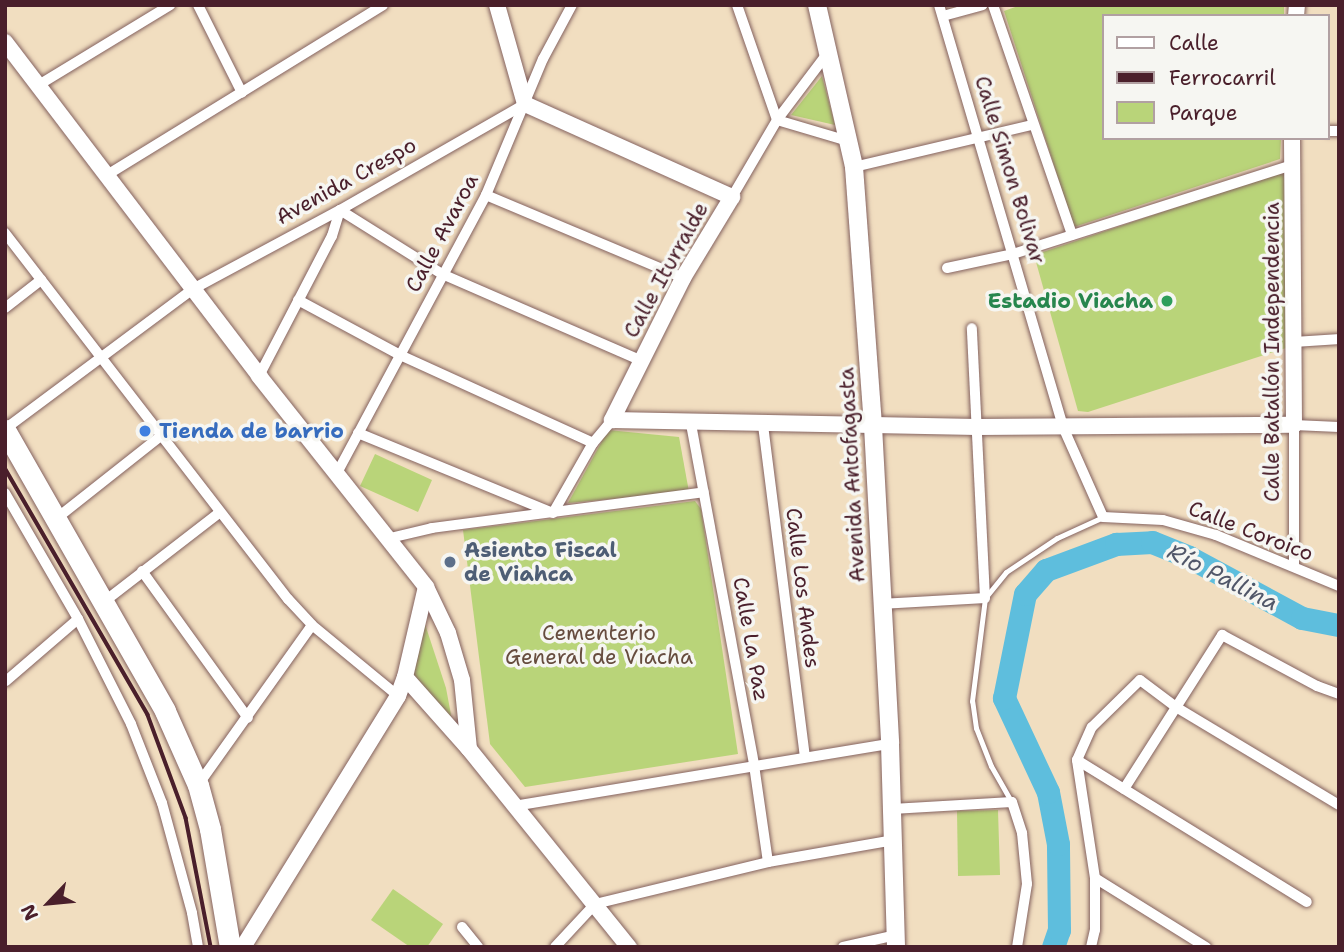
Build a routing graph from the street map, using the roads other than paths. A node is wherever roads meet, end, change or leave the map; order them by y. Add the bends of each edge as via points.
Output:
1 (170, 5) edge
2 (198, 5) edge
3 (383, 5) edge
4 (497, 5) edge
5 (572, 5) edge
6 (737, 5) edge
7 (817, 5) edge
8 (983, 5) edge
9 (993, 5) edge
10 (941, 11) edge
11 (5, 41) edge
12 (827, 54) junction
13 (37, 86) junction
14 (242, 93) junction
15 (525, 104) junction
16 (777, 120) junction
17 (1032, 125) junction
18 (977, 136) junction
19 (1293, 140) edge
20 (848, 141) junction
21 (1292, 164) junction
22 (855, 167) junction
23 (107, 175) junction
24 (486, 195) junction
25 (732, 197) junction
26 (340, 210) junction
27 (5, 233) edge
28 (1072, 235) junction
29 (1013, 254) junction
30 (947, 268) dead end
31 (442, 274) junction
32 (683, 278) junction
33 (41, 281) junction
34 (193, 289) junction
35 (298, 300) junction
36 (5, 308) edge
37 (972, 328) dead end
38 (1339, 339) edge
39 (1296, 342) junction
40 (400, 355) junction
41 (102, 358) junction
42 (640, 360) junction
43 (259, 376) junction
44 (612, 420) junction
45 (691, 424) junction
46 (763, 425) junction
47 (1294, 425) junction
48 (873, 426) junction
49 (977, 427) junction
50 (1063, 427) junction
51 (1339, 427) edge
52 (5, 429) edge
53 (358, 433) junction
54 (162, 435) junction
55 (593, 443) junction
56 (337, 473) junction
57 (704, 492) junction
58 (5, 493) edge
59 (219, 513) junction
60 (553, 513) junction
61 (1103, 517) junction
62 (57, 518) junction
63 (390, 538) junction
64 (1294, 566) junction
65 (142, 571) junction
66 (1339, 586) edge
67 (426, 587) junction
68 (985, 598) junction
69 (105, 601) junction
70 (881, 604) junction
71 (78, 619) junction
72 (312, 625) junction
73 (405, 677) junction
74 (6, 681) edge
75 (1339, 694) edge
76 (398, 696) junction
77 (1176, 707) junction
78 (248, 718) junction
79 (890, 744) junction
80 (469, 749) junction
81 (805, 756) junction
82 (1077, 760) junction
83 (754, 765) junction
84 (198, 785) junction
85 (1124, 789) junction
86 (1012, 802) junction
87 (1339, 805) edge
88 (514, 806) junction
89 (892, 809) junction
90 (894, 840) junction
91 (768, 862) junction
92 (1095, 878) junction
93 (1307, 902) dead end
94 (595, 904) junction
95 (462, 928) dead end
96 (896, 941) edge
97 (198, 947) edge
98 (230, 947) edge
99 (243, 947) edge
100 (478, 947) edge
101 (555, 947) edge
102 (629, 947) edge
103 (843, 947) edge
104 (1017, 947) edge
105 (1091, 947) edge
106 (1206, 947) edge

1 - 13 street
2 - 14 street
3 - 14 street
4 - 15 street
5 - 15 street, Calle Avaroa
6 - 16 street
7 - 12 main road, Avenida Antofagasta
8 - 10 street
9 - 17 street
10 - 18 street, Calle Simon Bolivar
11 - 13 street
12 - 16 street, Calle Iturralde
12 - 20 main road, Avenida Antofagasta
13 - 23 street
14 - 23 street
15 - 24 street, Calle Avaroa
15 - 25 street
15 - 26 street, Avenida Crespo
16 - 20 street
16 - 25 street, Calle Iturralde
17 - 18 street
17 - 28 street
18 - 22 street
18 - 29 street, Calle Simon Bolivar
19 - 21 street, Calle Batallón Independencia
20 - 22 main road, Avenida Antofagasta
21 - 28 street
21 - 39 street, Calle Batallón Independencia
22 - 48 main road, Avenida Antofagasta
23 - 34 street
24 - 31 street, Calle Avaroa
24 - 32 street
25 - 32 street, Calle Iturralde
26 - 31 street
26 - 34 street, Avenida Crespo
26 - 35 street via 332,236
27 - 33 street
28 - 29 street
29 - 30 street
29 - 50 street, Calle Simon Bolivar
31 - 40 street, Calle Avaroa
31 - 42 street
32 - 42 street, Calle Iturralde
33 - 36 street
33 - 41 street
34 - 41 street, Avenida Crespo
34 - 43 street
35 - 40 street
35 - 43 street
37 - 49 street
38 - 39 street
39 - 47 street, Calle Batallón Independencia
40 - 53 street, Calle Avaroa
40 - 55 street
41 - 52 street, Avenida Crespo
41 - 54 street
42 - 44 street, Calle Iturralde
43 - 56 street
44 - 45 street
44 - 55 street, Calle Iturralde
45 - 46 street
45 - 57 street, Calle La Paz
46 - 48 street
46 - 81 street, Calle Los Andes
47 - 50 street
47 - 51 street
47 - 64 street, Calle Batallón Independencia
48 - 49 street
48 - 70 main road, Avenida Antofagasta
49 - 50 street
49 - 68 street
50 - 61 street, Calle Simon Bolivar
52 - 62 highway
53 - 56 street, Calle Avaroa
53 - 60 street
54 - 59 street
54 - 62 street
55 - 60 street, Calle Iturralde
56 - 63 street
57 - 60 street
57 - 83 street, Calle La Paz
58 - 71 street
59 - 65 street
59 - 72 street
60 - 63 street via 432,528
61 - 64 street, Calle Coroico via 1163,520
61 - 68 lane, Calle Coroico via 1056,538 1016,565
62 - 69 highway
63 - 67 street
64 - 66 street, Calle Coroico
65 - 69 street
65 - 78 street
67 - 73 street
67 - 80 street via 448,633 462,680
68 - 70 street
68 - 86 lane via 972,701 976,728
69 - 84 highway via 165,711
70 - 79 main road, Avenida Antofagasta
71 - 74 street
71 - 97 street via 131,724 162,803
72 - 76 street
72 - 78 street
73 - 76 street
73 - 80 street
75 - 77 street via 1222,635
76 - 99 street
77 - 82 street via 1140,680 1092,727
77 - 85 street
77 - 87 street
78 - 84 street
79 - 81 street
79 - 89 main road, Avenida Antofagasta
80 - 88 street
81 - 83 street
82 - 85 street
82 - 92 street
83 - 88 street
83 - 91 street, Calle La Paz
84 - 98 highway
85 - 93 street
86 - 89 street
86 - 104 street via 1022,833 1027,884
88 - 94 street
89 - 90 main road, Avenida Antofagasta
90 - 91 street
90 - 96 main road, Avenida Antofagasta
91 - 94 street
92 - 105 street
92 - 106 street
94 - 101 street
94 - 102 street
95 - 100 street
96 - 103 street

